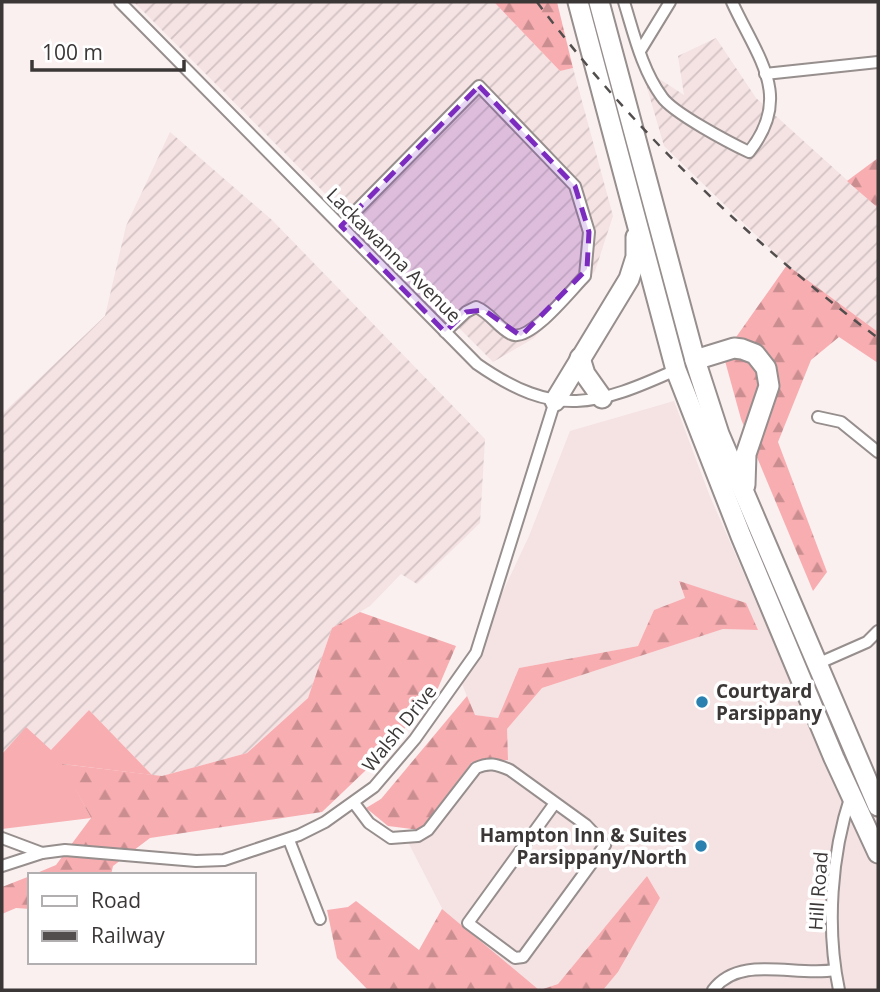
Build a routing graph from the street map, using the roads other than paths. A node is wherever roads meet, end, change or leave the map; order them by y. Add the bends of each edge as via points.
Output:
1 (120, 2) edge
2 (578, 2) edge
3 (599, 2) edge
4 (624, 2) edge
5 (670, 2) edge
6 (732, 2) edge
7 (640, 51) junction
8 (878, 62) edge
9 (765, 74) junction
10 (637, 222) junction
11 (341, 226) junction
12 (445, 332) junction
13 (580, 358) junction
14 (695, 360) junction
15 (676, 370) junction
16 (602, 398) junction
17 (555, 401) junction
18 (818, 417) dead end
19 (878, 452) edge
20 (745, 494) junction
21 (877, 636) edge
22 (817, 664) junction
23 (851, 795) junction
24 (354, 803) junction
25 (555, 803) junction
26 (878, 806) edge
27 (2, 838) edge
28 (289, 839) junction
29 (878, 852) edge
30 (42, 853) junction
31 (2, 866) edge
32 (320, 919) dead end
33 (835, 970) junction
34 (713, 990) edge
35 (839, 990) edge

1 - 11 street, Lackawanna Avenue
2 - 10 highway
3 - 14 highway
4 - 7 street
5 - 7 street
6 - 9 street
7 - 9 street via 662,98 719,138 749,152 771,109
8 - 9 street
10 - 13 highway via 636,257 629,279
10 - 15 highway
11 - 12 street, Lackawanna Avenue
11 - 12 street via 479,86 575,186 589,232 587,269 521,337 513,336 476,307
12 - 17 street, Lackawanna Avenue via 499,379
13 - 16 highway
13 - 17 highway
14 - 15 street, Lackawanna Avenue
14 - 20 highway
14 - 20 highway via 742,349 754,354 766,368 769,386 746,454
15 - 16 street, Lackawanna Avenue
15 - 23 highway via 731,513
16 - 17 street, Lackawanna Avenue via 568,404
17 - 24 street, Walsh Drive via 476,653 391,770
18 - 19 street via 841,422
20 - 22 highway
21 - 22 street
22 - 26 highway
23 - 29 highway
23 - 33 street, Hill Road via 840,828 832,927
24 - 25 street via 369,823 391,838 418,836 428,830 476,768 486,763 510,770
24 - 28 street, Walsh Drive
25 - 25 street via 605,845 523,957 515,958 468,923
27 - 30 street, Walsh Drive
28 - 30 street, Walsh Drive via 224,860 196,862 90,850
28 - 32 street
30 - 31 street, Walsh Drive
33 - 34 street via 743,970 724,977
33 - 35 street, Hill Road

